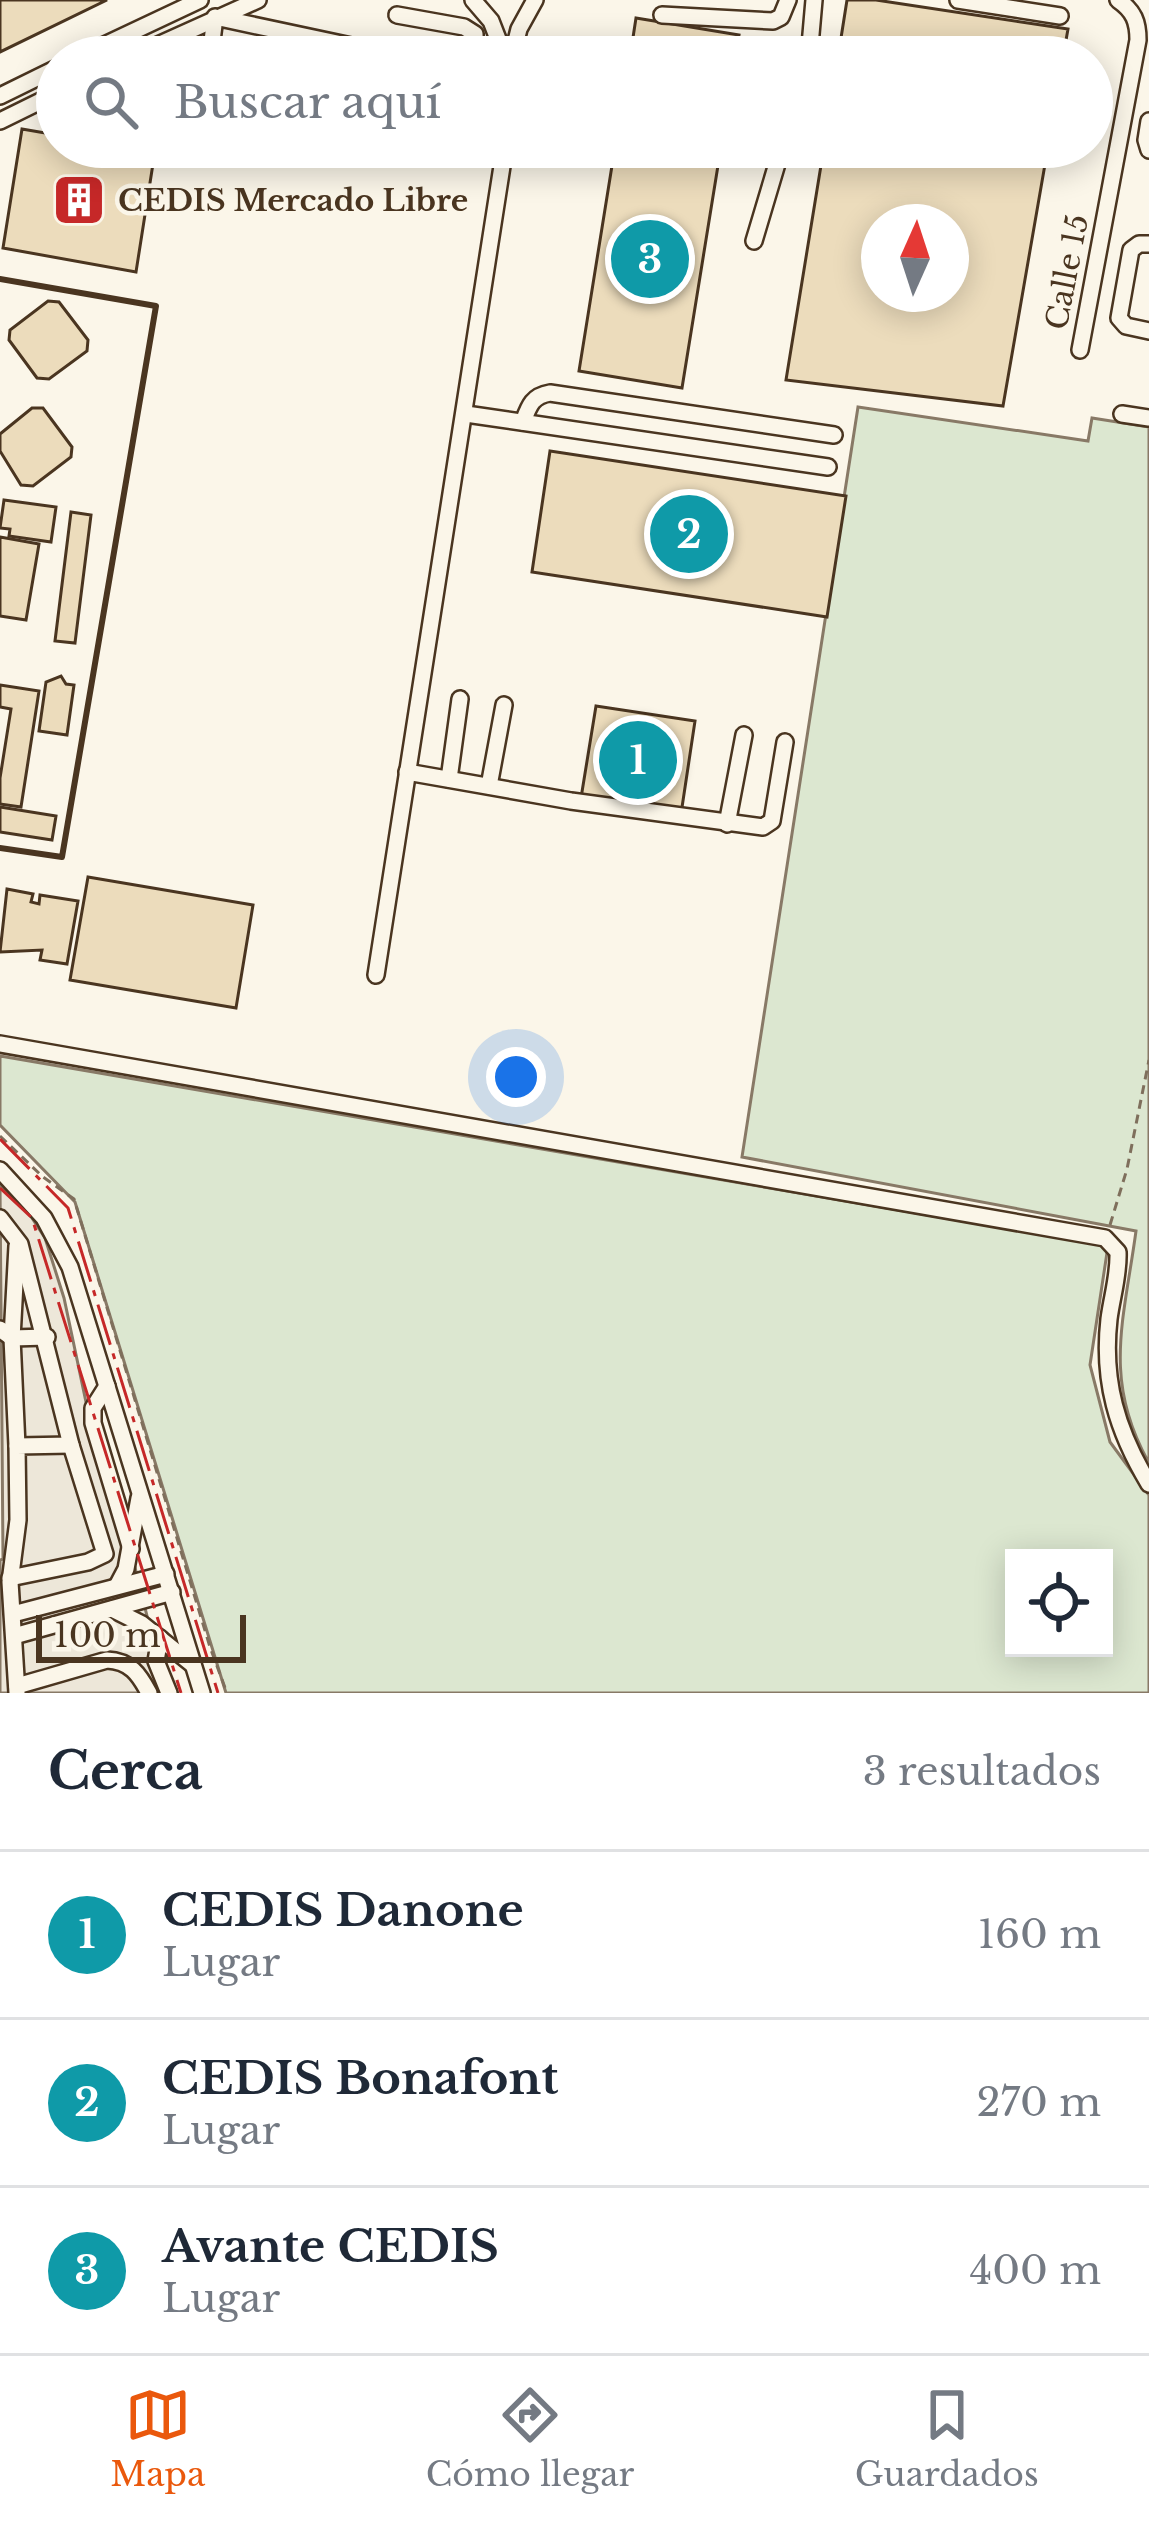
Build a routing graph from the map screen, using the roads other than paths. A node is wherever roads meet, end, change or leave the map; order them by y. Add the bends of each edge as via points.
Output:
1 (200, 0) edge
2 (258, 0) edge
3 (473, 0) edge
4 (535, 0) edge
5 (788, 0) edge
6 (814, 0) edge
7 (958, 0) edge
8 (1118, 0) edge
9 (232, 5) edge
10 (397, 15) dead end
11 (662, 16) dead end
12 (1060, 16) dead end
13 (215, 17) junction
14 (124, 36) edge
15 (175, 36) edge
16 (212, 36) edge
17 (304, 36) edge
18 (475, 36) edge
19 (498, 36) edge
20 (516, 36) edge
21 (811, 36) edge
22 (36, 78) edge
23 (0, 96) edge
24 (36, 103) edge
25 (0, 121) edge
26 (1149, 121) edge
27 (1148, 145) edge
28 (503, 168) edge
29 (776, 168) edge
30 (754, 241) dead end
31 (1149, 244) edge
32 (1149, 331) edge
33 (1081, 350) dead end
34 (466, 414) junction
35 (1122, 414) dead end
36 (1149, 418) edge
37 (523, 422) junction
38 (834, 435) dead end
39 (828, 467) dead end
40 (460, 700) dead end
41 (504, 705) dead end
42 (744, 735) dead end
43 (785, 742) dead end
44 (407, 772) junction
45 (449, 779) junction
46 (490, 787) junction
47 (727, 824) junction
48 (376, 975) dead end
49 (1, 1046) edge
50 (0, 1170) edge
51 (0, 1218) edge
52 (17, 1237) junction
53 (6, 1334) edge
54 (47, 1337) junction
55 (107, 1386) junction
56 (71, 1444) junction
57 (16, 1446) junction
58 (1149, 1484) edge
59 (140, 1489) junction
60 (131, 1549) junction
61 (166, 1574) junction
62 (10, 1578) junction
63 (117, 1586) junction
64 (97, 1592) junction
65 (172, 1592) junction
66 (106, 1610) junction
67 (13, 1614) junction
68 (14, 1636) junction
69 (160, 1638) junction
70 (195, 1667) junction
71 (17, 1689) edge
72 (148, 1693) edge
73 (170, 1693) edge
74 (202, 1693) edge

1 - 14 street
2 - 9 street
3 - 19 street
4 - 20 street
5 - 11 street via 773,21
6 - 21 street
7 - 12 street
8 - 33 street, Calle 15 via 1131,10 1138,40
9 - 13 street
10 - 18 street
13 - 15 street
13 - 16 street
13 - 17 street
22 - 23 street
24 - 25 street
26 - 27 street
28 - 34 street
29 - 30 street
31 - 32 street via 1131,250 1120,318
34 - 37 street
34 - 44 street
35 - 36 street
37 - 38 street via 531,402 550,393
37 - 39 street
40 - 45 street
41 - 46 street
42 - 47 street
43 - 47 street via 769,826
44 - 45 street
44 - 48 street
45 - 46 street
46 - 47 street
49 - 58 street via 1106,1238 1118,1252 1107,1342 1111,1401
50 - 55 street via 62,1248
51 - 52 street
52 - 53 street
52 - 54 street
53 - 54 street
53 - 57 street
54 - 56 street
55 - 59 street
55 - 60 street via 93,1423
56 - 57 street
56 - 62 street via 104,1554
57 - 62 street
59 - 60 street
59 - 61 street
60 - 63 street
61 - 63 street
61 - 65 street
62 - 67 street
63 - 64 street
64 - 66 street
64 - 67 street
65 - 66 street
65 - 70 street
66 - 68 street
66 - 69 street
67 - 68 street
68 - 71 street
69 - 70 street
69 - 73 street via 156,1661
70 - 74 street
71 - 72 street via 107,1660 133,1669

